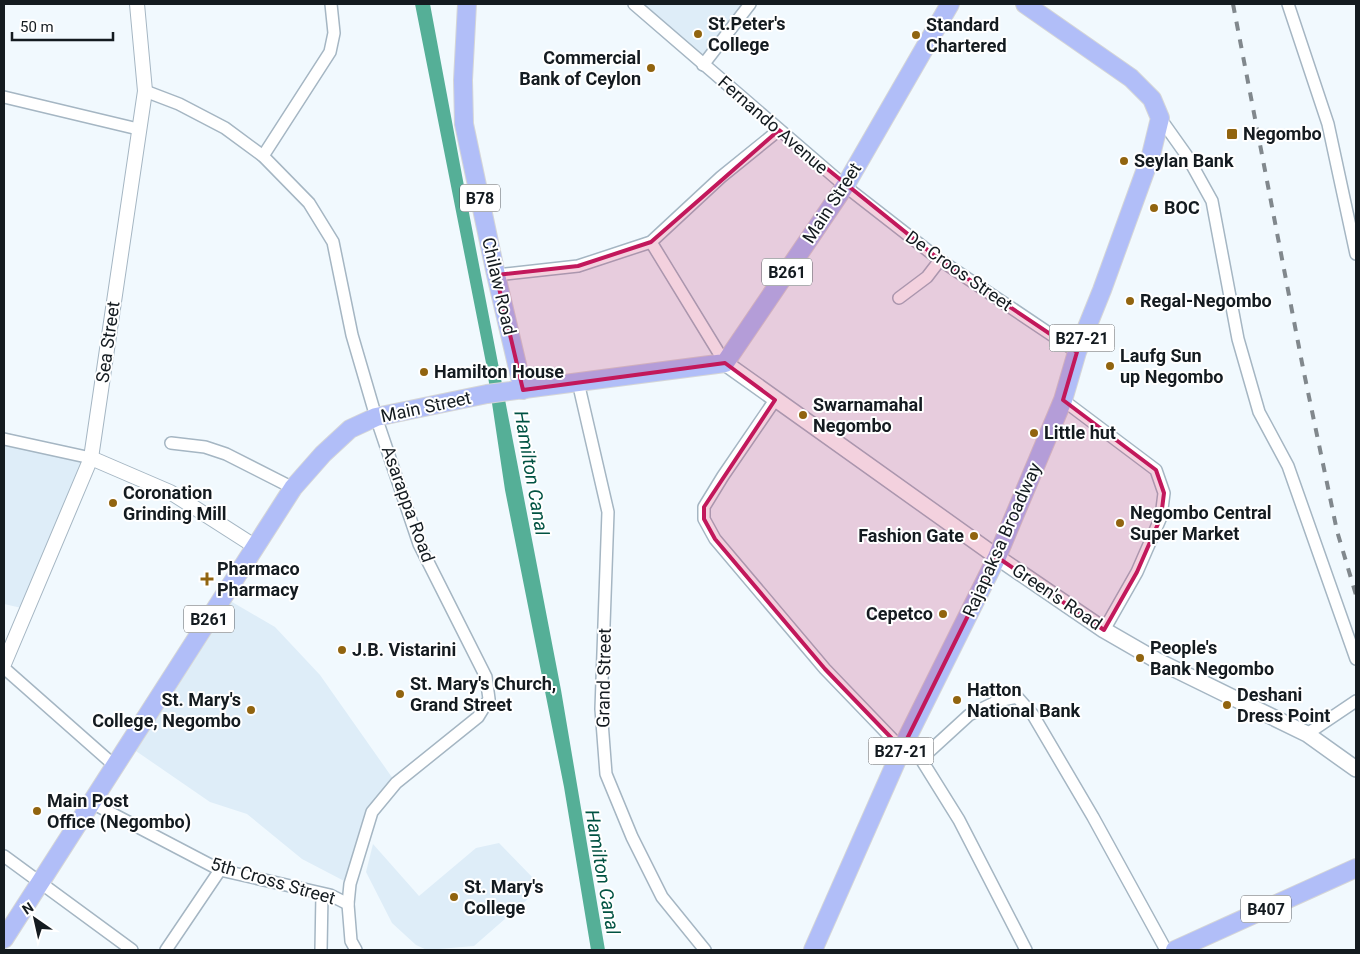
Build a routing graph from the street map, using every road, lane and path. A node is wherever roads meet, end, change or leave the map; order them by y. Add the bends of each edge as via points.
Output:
1 (137, 4) edge
2 (331, 4) edge
3 (467, 4) edge
4 (634, 4) edge
5 (750, 4) edge
6 (950, 4) edge
7 (1025, 4) edge
8 (1288, 4) edge
9 (703, 65) junction
10 (145, 91) junction
11 (4, 97) edge
12 (1160, 118) junction
13 (138, 129) junction
14 (779, 130) junction
15 (263, 156) junction
16 (845, 186) junction
17 (651, 242) junction
18 (1356, 254) edge
19 (940, 260) junction
20 (496, 275) junction
21 (899, 298) dead end
22 (1077, 352) junction
23 (724, 363) junction
24 (578, 382) junction
25 (523, 390) junction
26 (775, 400) junction
27 (1063, 400) junction
28 (376, 417) junction
29 (4, 439) edge
30 (171, 443) dead end
31 (91, 458) junction
32 (293, 488) junction
33 (256, 547) junction
34 (997, 556) junction
35 (1104, 630) junction
36 (1356, 659) edge
37 (4, 666) edge
38 (1356, 701) edge
39 (1307, 734) junction
40 (903, 746) junction
41 (922, 760) junction
42 (115, 766) junction
43 (1356, 769) edge
44 (92, 803) junction
45 (4, 856) edge
46 (1356, 868) edge
47 (220, 870) junction
48 (40, 883) junction
49 (322, 894) junction
50 (348, 904) junction
51 (4, 939) edge
52 (132, 950) edge
53 (166, 950) edge
54 (321, 950) edge
55 (356, 950) edge
56 (705, 950) edge
57 (813, 950) edge
58 (1026, 950) edge
59 (1166, 950) edge
60 (1175, 950) edge

1 - 10 street, Sea Street
2 - 15 street via 334,33 330,52
3 - 20 main road, Chilaw Road / B78 via 464,124
4 - 9 street, Fernando Avenue
5 - 9 street
6 - 16 main road, Main Street / B261
7 - 12 main road via 1131,78 1152,99
8 - 18 street via 1328,124
9 - 14 street, Fernando Avenue
10 - 13 street, Sea Street
10 - 15 street, Asarappa Road via 179,104 224,128
11 - 13 street
12 - 22 main road, Rajapaksa Broadway / B27-21 via 1152,155
12 - 36 street via 1187,156 1212,201 1238,340 1259,412 1288,466
13 - 31 street, Sea Street
14 - 16 street, Fernando Avenue
14 - 17 street via 721,177
15 - 28 street, Asarappa Road via 309,203 333,242 352,335
16 - 19 street, De Croos Street
16 - 23 main road, Main Street / B261
17 - 20 street via 578,266
17 - 23 street
19 - 21 street via 927,277
19 - 22 street, De Croos Street
20 - 25 main road, Chilaw Road / B78
22 - 27 main road, Rajapaksa Broadway / B27-21
23 - 24 main road, Main Street / B261
23 - 26 main road, Green's Road
24 - 25 main road, Main Street / B261
24 - 56 street, Grand Street via 608,512 601,709 606,774 662,897
25 - 28 main road, Main Street / B261 via 487,394
26 - 34 main road, Green's Road
26 - 40 street via 708,499 704,519 715,539 824,669
27 - 34 main road, Rajapaksa Broadway / B27-21
27 - 35 street via 1156,470 1164,494 1161,517 1137,572
28 - 32 main road, Main Street / B261 via 350,429
28 - 50 street, Asarappa Road via 419,544 486,677 489,699 478,717 396,783 372,812 350,884
29 - 31 street
30 - 32 street via 205,446
31 - 33 street via 170,492
31 - 37 street, Sea Street
32 - 33 main road, Main Street / B261
33 - 42 main road, Main Street / B261
34 - 35 main road, Green's Road
34 - 40 main road, Rajapaksa Broadway / B27-21
35 - 39 main road, Green's Road via 1156,660
37 - 42 street
38 - 39 street
39 - 43 main road, Green's Road
40 - 41 street
40 - 57 main road, Rajapaksa Broadway / B27-21
41 - 58 street via 959,820
41 - 59 street via 969,715 998,701 1017,697 1038,723
42 - 44 main road, Main Street / B261
44 - 47 street, 5th Cross Street
44 - 48 main road, Main Street / B261
45 - 48 street
46 - 60 main road, B407
47 - 49 street, 5th Cross Street
47 - 53 street
48 - 51 main road, Main Street / B261
48 - 52 street
49 - 50 street, 5th Cross Street
49 - 54 street
50 - 55 street, Asarappa Road via 351,941

